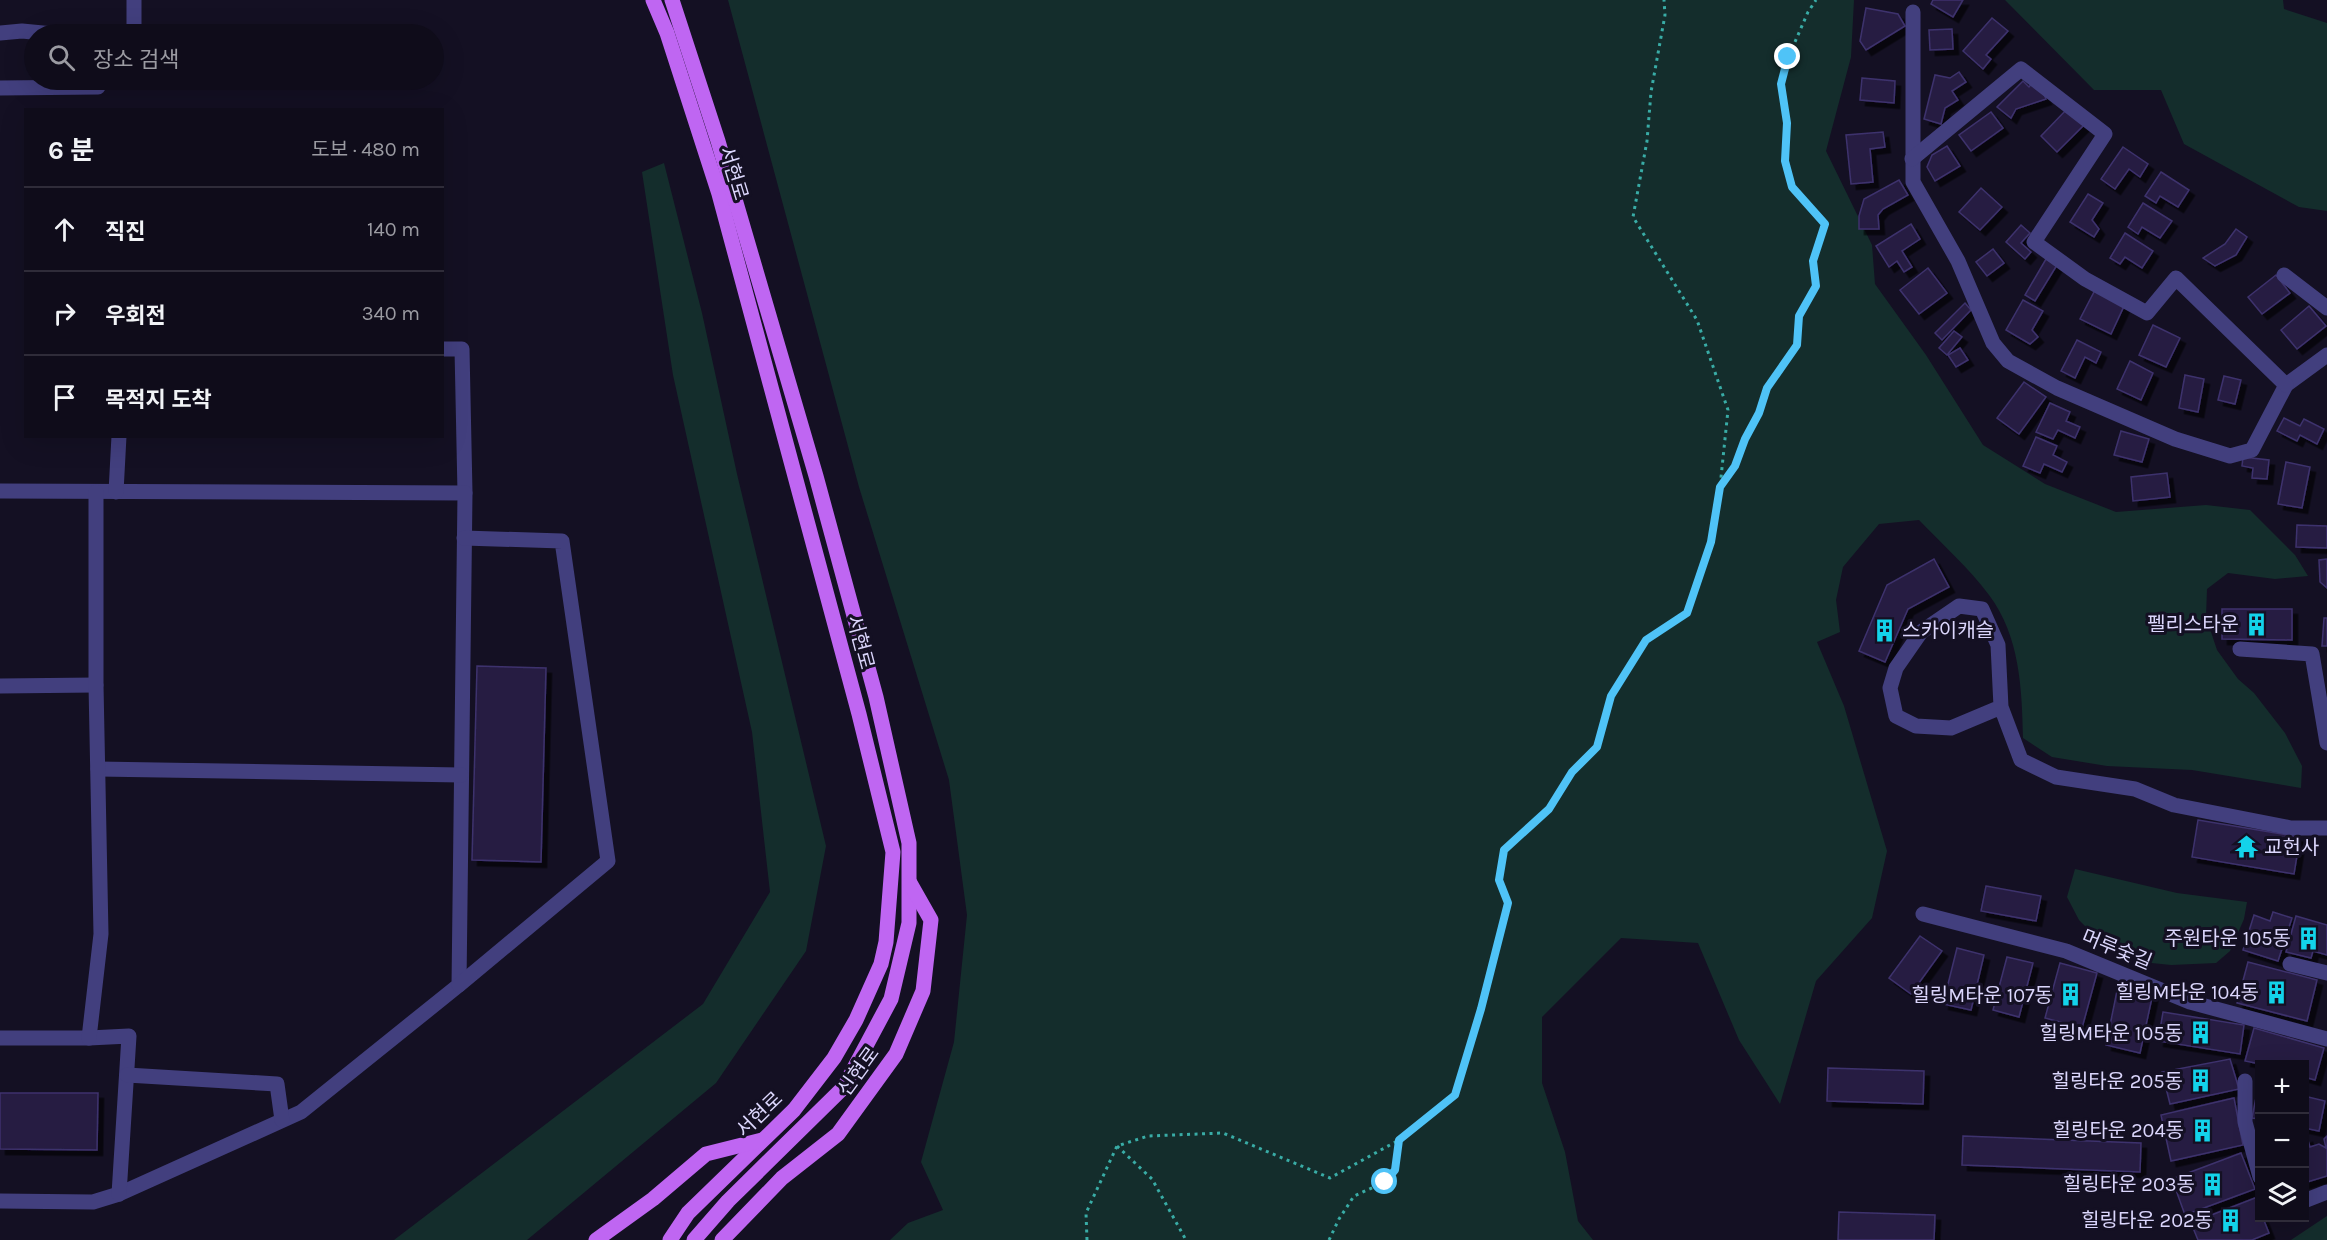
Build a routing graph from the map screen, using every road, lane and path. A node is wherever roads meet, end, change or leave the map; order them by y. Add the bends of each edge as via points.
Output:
1 (134, 0) edge
2 (653, 0) edge
3 (672, 0) edge
4 (1664, 0) edge
5 (1816, 0) edge
6 (1913, 12) dead end
7 (134, 24) edge
8 (24, 31) edge
9 (0, 33) edge
10 (24, 86) edge
11 (0, 88) edge
12 (1912, 159) junction
13 (2284, 275) dead end
14 (2327, 308) edge
15 (444, 349) edge
16 (2327, 355) edge
17 (2286, 385) junction
18 (119, 438) edge
19 (1720, 487) junction
20 (0, 491) edge
21 (96, 492) junction
22 (116, 492) junction
23 (465, 493) junction
24 (464, 538) junction
25 (2240, 649) dead end
26 (2320, 654) edge
27 (0, 686) edge
28 (96, 686) junction
29 (2323, 694) edge
30 (2001, 707) junction
31 (2327, 738) edge
32 (98, 769) junction
33 (461, 775) junction
34 (2327, 828) edge
35 (909, 882) junction
36 (1923, 914) dead end
37 (2290, 964) dead end
38 (2327, 973) edge
39 (459, 985) junction
40 (0, 1038) edge
41 (89, 1038) junction
42 (2327, 1039) edge
43 (127, 1075) junction
44 (2245, 1081) dead end
45 (282, 1120) junction
46 (762, 1140) junction
47 (1399, 1140) junction
48 (1117, 1146) junction
49 (2257, 1168) edge
50 (2327, 1192) edge
51 (119, 1194) junction
52 (2309, 1199) edge
53 (0, 1201) edge
54 (596, 1240) edge
55 (670, 1240) edge
56 (694, 1240) edge
57 (722, 1240) edge
58 (1087, 1240) edge
59 (1186, 1240) edge
60 (1329, 1240) edge

1 - 7 street
2 - 46 main road, 서현로 via 719,194 893,852 886,942 873,984 834,1058 794,1110
3 - 35 main road, 서현로 via 718,141 816,476 876,698 909,843
4 - 19 path via 1647,141 1633,217 1697,320 1728,410
5 - 19 path via 1796,39 1781,84 1787,123 1785,161 1792,187 1825,224 1813,261 1816,286 1799,316 1797,345 1767,388 1735,466
6 - 12 street
8 - 9 street
10 - 11 street
12 - 17 street via 1913,182 1958,261 1994,343 2008,361 2057,388 2175,440 2230,456 2252,450
12 - 17 street via 2021,69 2105,134 2034,242 2085,279 2147,313 2176,278
13 - 14 street
15 - 23 street via 462,349
16 - 17 street
18 - 22 street
19 - 47 path via 1711,542 1687,613 1646,640 1611,696 1597,747 1572,772 1549,809 1504,850 1499,880 1508,903 1455,1095
20 - 21 street
21 - 22 street
21 - 28 street
22 - 23 street
23 - 24 street
24 - 33 street
24 - 39 street via 562,541 608,861
25 - 26 street
26 - 29 street
27 - 28 street
28 - 32 street
29 - 31 street
30 - 30 street via 1998,645 1982,609 1959,606 1921,632 1896,668 1890,688 1896,716 1916,726 1951,729
30 - 34 street via 2021,760 2056,777 2135,789 2174,805 2291,828
32 - 33 street
32 - 41 street via 101,934
33 - 39 street
35 - 56 main road, 서현로 via 909,923 891,999 844,1087 728,1201
35 - 57 main road, 신현로 via 931,920 923,991 896,1054 838,1134 783,1178
36 - 42 street, 머루숯길 via 2066,951 2190,1002
37 - 38 street
39 - 45 street via 301,1112
40 - 41 street
41 - 43 street via 129,1036
43 - 45 street via 278,1084
43 - 51 street
44 - 49 street via 2245,1122
45 - 51 street
46 - 54 main road via 706,1154
46 - 55 main road, 서현로 via 688,1214
47 - 48 path via 1330,1178 1223,1132 1148,1136
47 - 60 path via 1395,1170 1385,1182 1354,1196
48 - 58 path via 1086,1213
48 - 59 path via 1152,1179
50 - 52 street
51 - 53 street via 93,1202

